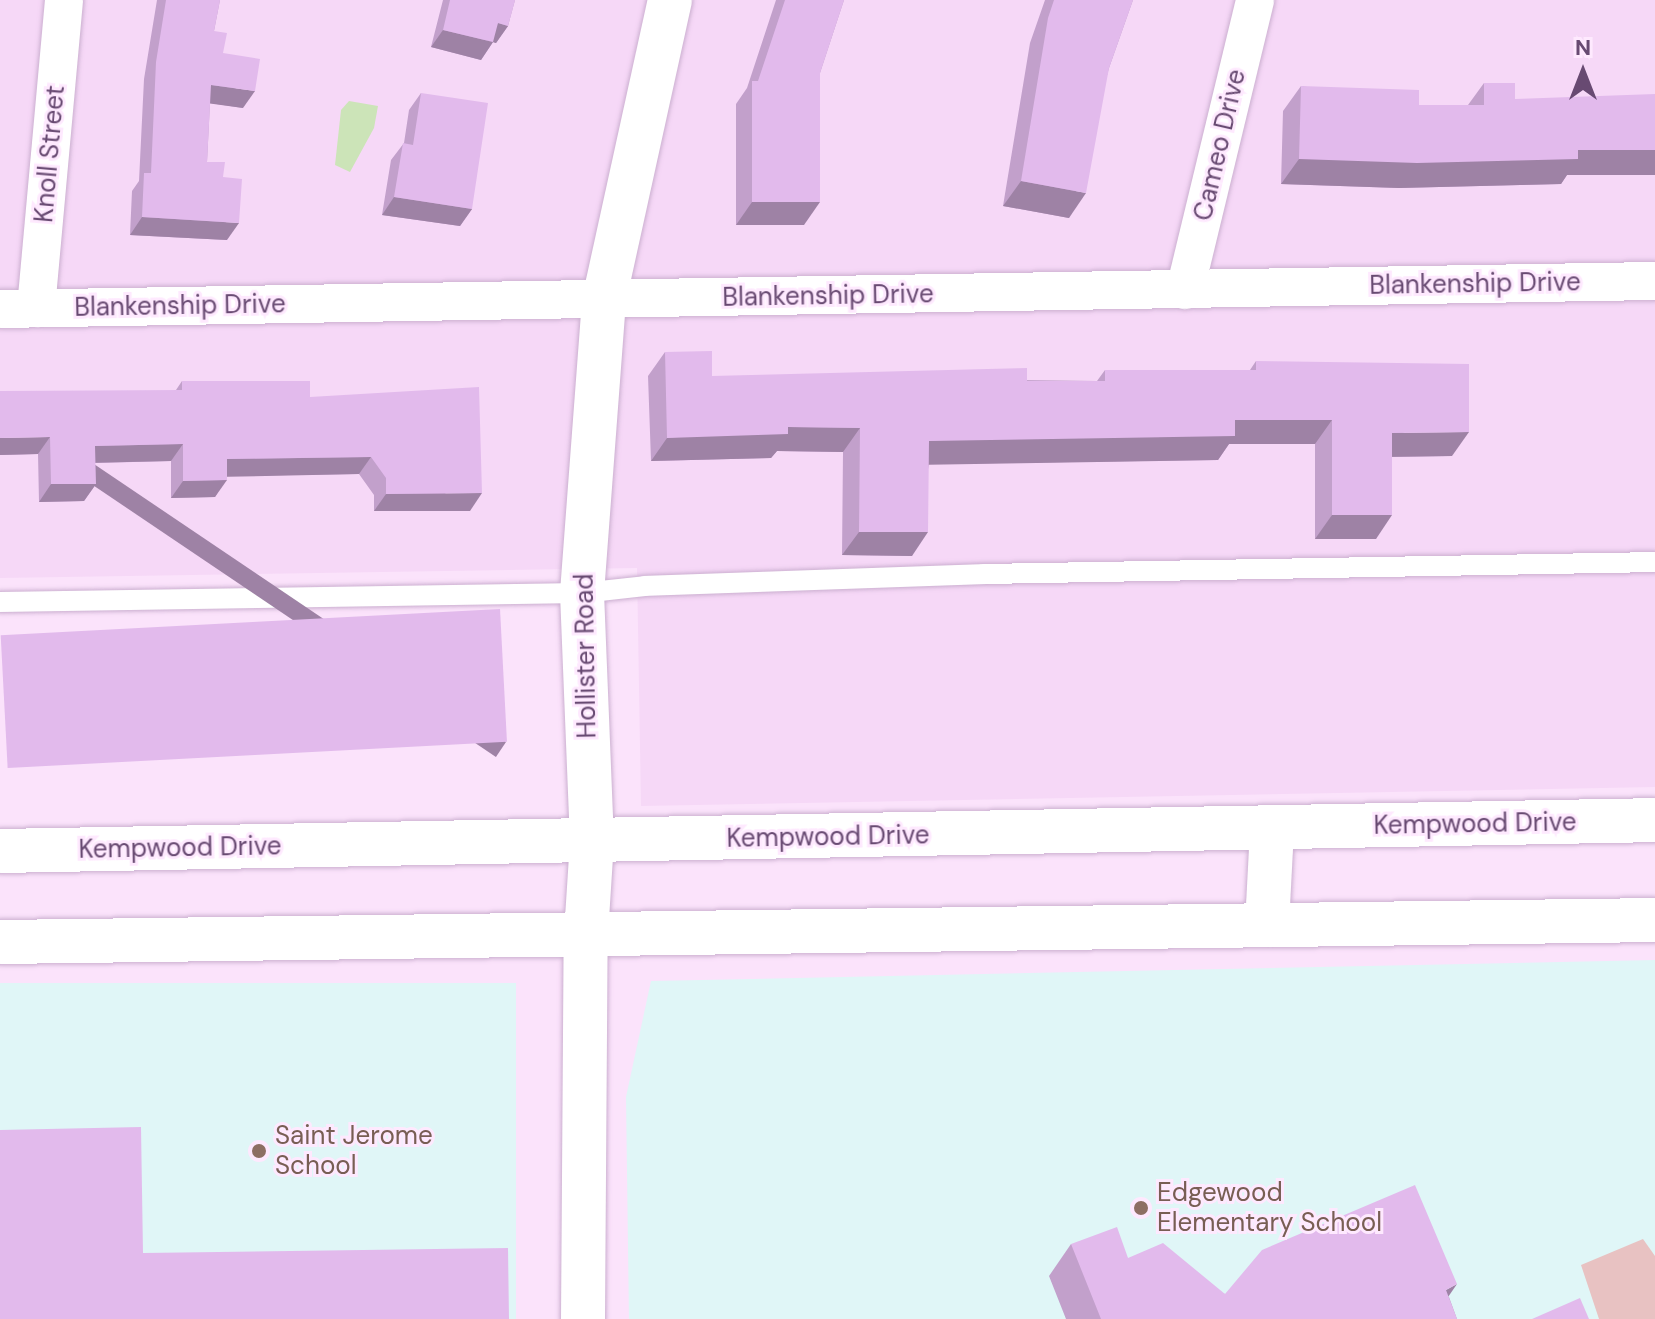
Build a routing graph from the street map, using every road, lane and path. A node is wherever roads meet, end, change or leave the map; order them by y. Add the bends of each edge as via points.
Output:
1 (64, 0) edge
2 (670, 0) edge
3 (1255, 0) edge
4 (1655, 281) edge
5 (1185, 290) junction
6 (604, 300) junction
7 (18, 309) edge
8 (1655, 562) edge
9 (582, 593) junction
10 (0, 602) edge
11 (1655, 820) edge
12 (1272, 828) junction
13 (592, 842) junction
14 (0, 851) edge
15 (1655, 920) edge
16 (1267, 925) junction
17 (586, 934) junction
18 (0, 942) edge
19 (583, 1319) edge

1 - 7 street, Knoll Street
2 - 6 main road, Hollister Road
3 - 5 street, Cameo Drive
4 - 5 street, Blankenship Drive
5 - 6 street, Blankenship Drive
6 - 7 street, Blankenship Drive
6 - 9 main road, Hollister Road
8 - 9 lane via 984,574 645,586
9 - 10 lane
9 - 13 main road, Hollister Road
11 - 12 main road, Kempwood Drive
12 - 13 main road, Kempwood Drive
12 - 16 main road
13 - 14 main road, Kempwood Drive
13 - 17 main road, Hollister Road
15 - 16 main road
16 - 17 main road
17 - 18 main road
17 - 19 main road, Hollister Road

